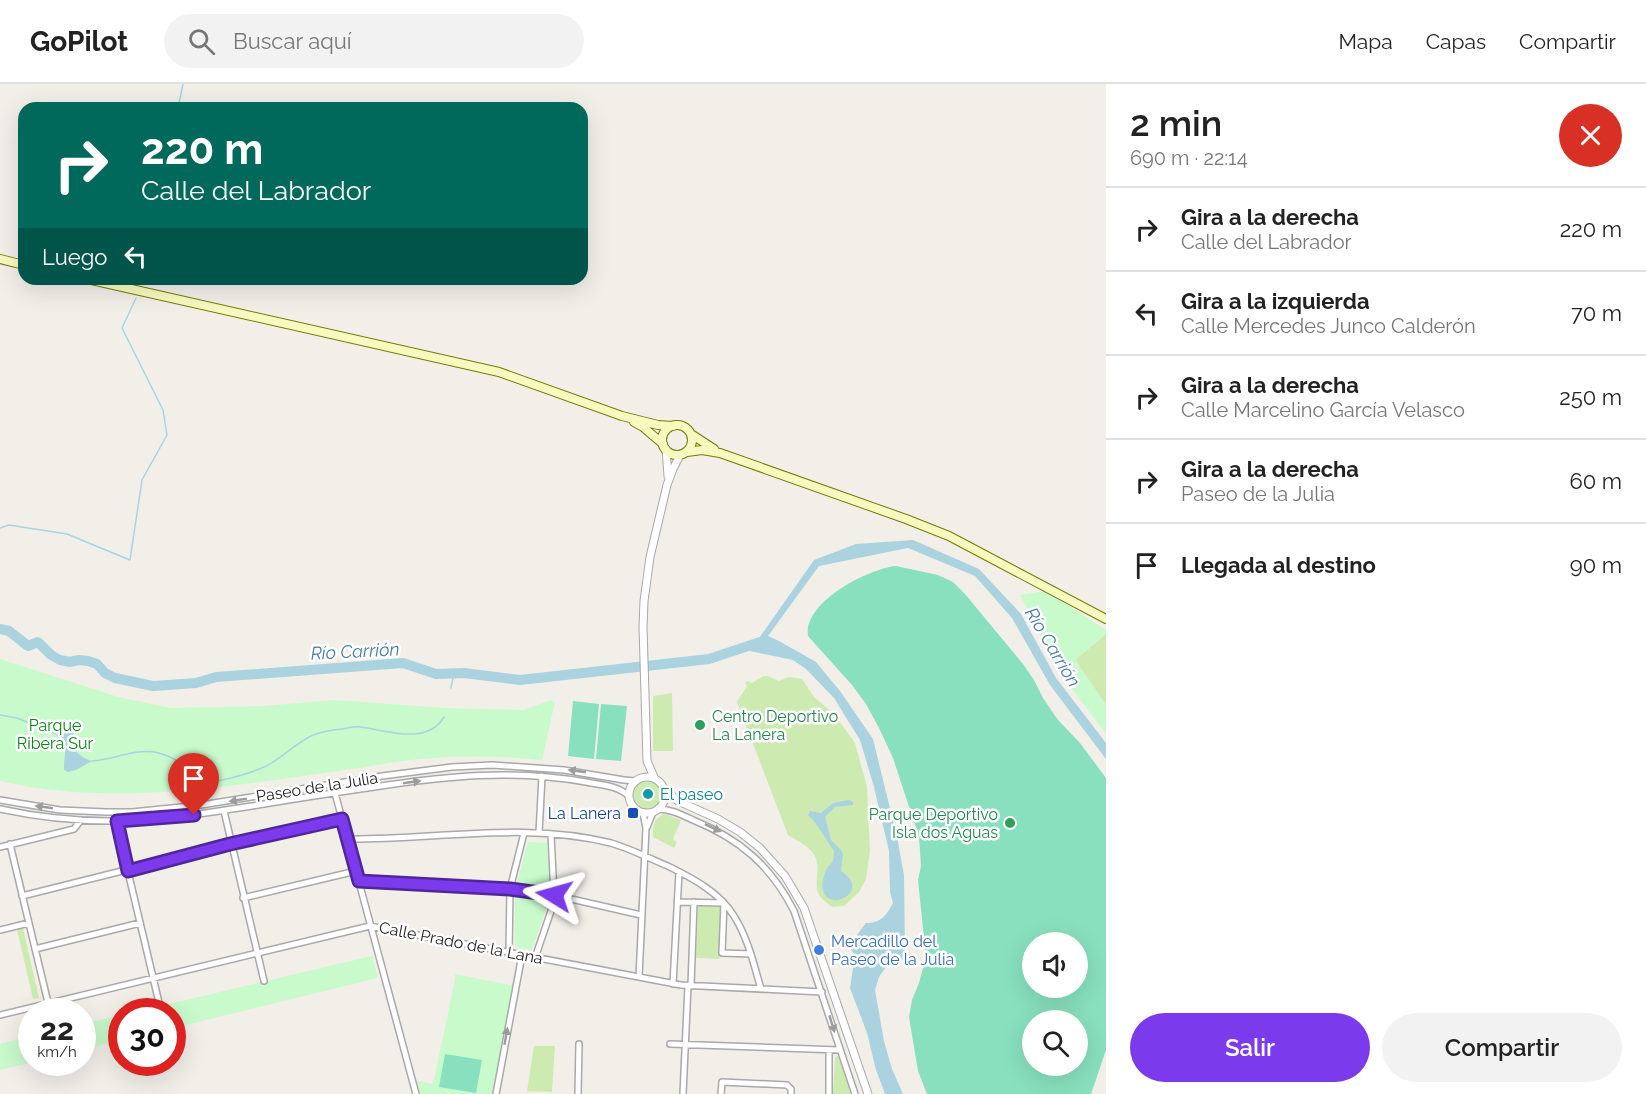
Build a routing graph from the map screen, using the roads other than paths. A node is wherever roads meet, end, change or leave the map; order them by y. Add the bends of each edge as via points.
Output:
1 (0, 259) edge
2 (18, 264) edge
3 (114, 285) edge
4 (622, 416) junction
5 (673, 426) junction
6 (691, 434) junction
7 (664, 447) junction
8 (683, 453) junction
9 (720, 453) junction
10 (668, 485) junction
11 (1106, 619) edge
12 (647, 761) junction
13 (542, 776) junction
14 (642, 777) junction
15 (654, 777) junction
16 (635, 781) junction
17 (665, 790) junction
18 (335, 794) junction
19 (628, 796) junction
20 (0, 800) edge
21 (664, 801) junction
22 (678, 801) junction
23 (0, 809) edge
24 (224, 811) junction
25 (656, 811) junction
26 (643, 813) junction
27 (342, 819) junction
28 (81, 820) junction
29 (117, 821) junction
30 (646, 828) junction
31 (524, 833) junction
32 (538, 833) junction
33 (551, 834) junction
34 (347, 838) junction
35 (10, 844) junction
36 (230, 844) junction
37 (0, 847) edge
38 (645, 856) junction
39 (128, 871) junction
40 (356, 871) junction
41 (679, 872) junction
42 (359, 881) junction
43 (510, 889) junction
44 (554, 895) junction
45 (22, 896) junction
46 (243, 898) junction
47 (677, 902) junction
48 (694, 902) junction
49 (724, 903) junction
50 (641, 915) junction
51 (29, 923) junction
52 (140, 924) junction
53 (370, 926) junction
54 (0, 930) edge
55 (35, 949) junction
56 (509, 952) junction
57 (257, 953) junction
58 (750, 954) junction
59 (522, 956) junction
60 (535, 958) junction
61 (639, 977) junction
62 (153, 978) junction
63 (264, 981) dead end
64 (673, 984) junction
65 (690, 986) junction
66 (761, 989) junction
67 (822, 992) junction
68 (47, 998) edge
69 (72, 998) edge
70 (158, 998) edge
71 (18, 1011) edge
72 (0, 1015) edge
73 (579, 1044) dead end
74 (670, 1044) dead end
75 (685, 1044) junction
76 (829, 1050) junction
77 (840, 1050) junction
78 (756, 1085) junction
79 (416, 1094) edge
80 (496, 1094) edge
81 (578, 1094) edge
82 (683, 1094) edge
83 (721, 1094) edge
84 (756, 1094) edge
85 (791, 1094) edge
86 (829, 1094) edge
87 (855, 1094) edge
88 (868, 1094) edge

1 - 2 main road
3 - 4 main road via 499,372
4 - 5 main road
4 - 7 main road via 643,427
5 - 6 main road via 682,426
5 - 7 main road via 663,435
6 - 8 main road via 692,444
6 - 9 main road
7 - 8 main road via 672,454
7 - 10 street
8 - 9 main road
8 - 10 street
9 - 11 main road via 949,536
10 - 12 street via 643,611
12 - 14 street
12 - 15 street
18 -> 13 street, Paseo de la Julia via 472,775
13 - 19 street, Paseo de la Julia via 612,787
13 - 32 street
14 - 15 street
14 - 16 street
15 - 17 street
16 - 19 street
16 -> 20 street, Paseo de la Julia via 564,770 492,765 382,776 201,806 132,812 70,811
17 - 21 street
17 - 22 street
18 - 24 street, Paseo de la Julia
18 - 27 street
19 - 26 street
21 - 22 street
21 - 25 street
22 - 88 street via 740,832 775,862 792,886 814,935
23 - 28 street, Paseo de la Julia
24 - 29 street, Paseo de la Julia
24 - 36 street
25 - 26 street
25 - 30 street
25 -> 67 street via 675,812 723,833 766,868 794,911
26 - 30 street
27 - 34 street
27 - 36 street
28 - 29 street, Paseo de la Julia
28 - 35 street via 74,829
29 - 39 street
30 - 38 street
31 - 32 street
31 - 34 street
31 - 43 street
32 - 33 street
33 - 38 street via 612,844
33 - 44 street
34 - 40 street
35 - 37 street
35 - 45 street
36 - 39 street
36 - 46 street
38 - 41 street
38 - 50 street
39 - 45 street
39 - 52 street
40 - 42 street
40 - 46 street
41 - 47 street
41 - 49 street via 705,886
42 - 43 street
42 - 53 street
43 - 44 street
43 - 56 street
44 - 50 street
44 - 60 street
45 - 51 street
46 - 57 street
47 - 48 street
47 - 64 street
48 - 49 street
48 - 65 street
49 - 58 street via 734,916
49 - 58 street via 722,953
50 - 61 street
51 - 54 street
51 - 55 street
52 - 55 street
52 - 62 street
53 - 56 street, Calle Prado de la Lana
53 - 57 street, Calle Prado de la Lana
53 - 79 street
55 - 68 street
56 - 59 street, Calle Prado de la Lana
57 - 62 street, Calle Prado de la Lana
57 - 63 street
58 - 66 street
59 - 60 street, Calle Prado de la Lana
80 -> 59 street
60 - 61 street, Calle Prado de la Lana
61 - 64 street, Calle Prado de la Lana
62 - 69 street, Calle Prado de la Lana
62 - 70 street
64 - 65 street, Calle Prado de la Lana
65 - 66 street, Calle Prado de la Lana
65 - 75 street
66 - 67 street, Calle Prado de la Lana
67 -> 77 street
71 - 72 street, Calle Prado de la Lana
73 - 81 street
74 - 75 street
75 - 76 street
75 - 82 street
76 - 77 street
76 - 86 street
77 - 87 street
78 - 83 street via 722,1082
78 - 84 street
78 - 85 street via 787,1085

